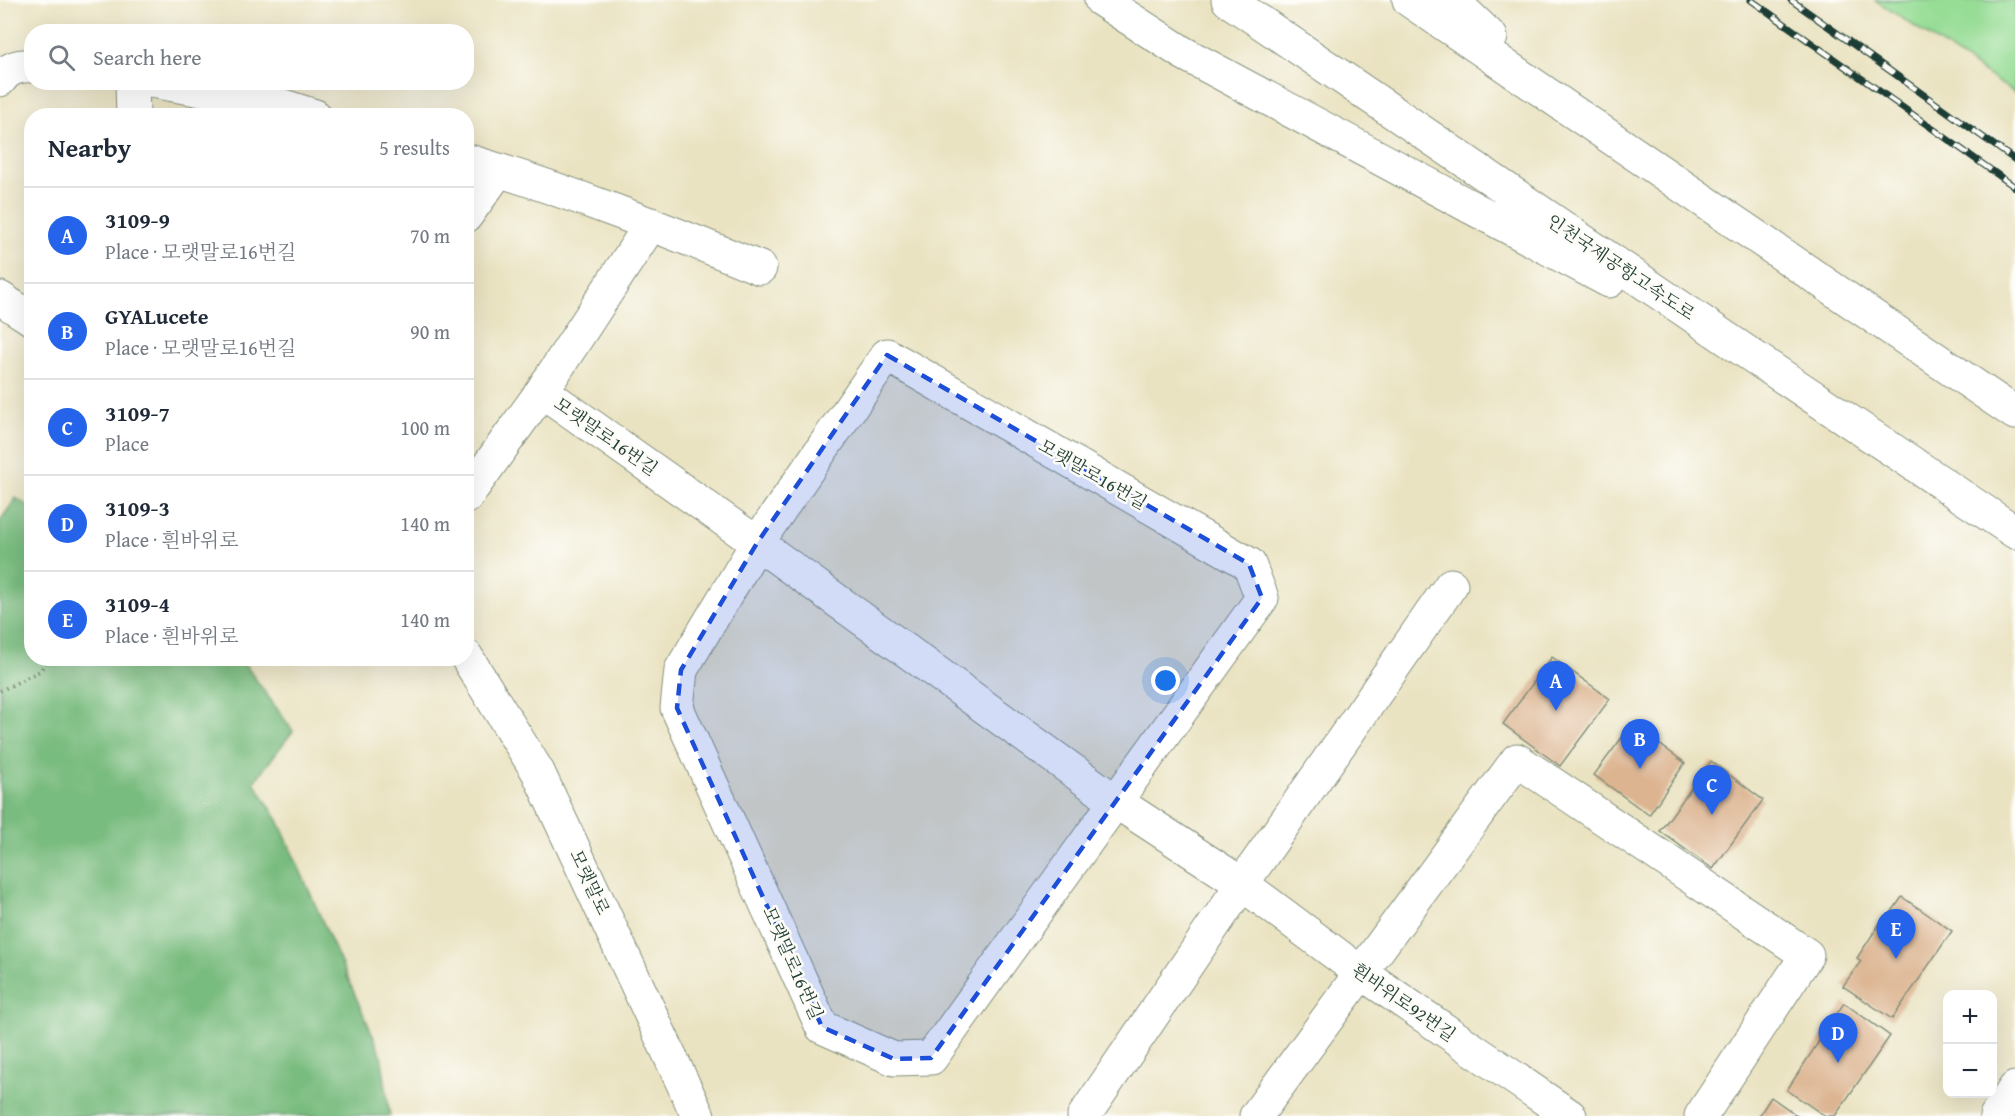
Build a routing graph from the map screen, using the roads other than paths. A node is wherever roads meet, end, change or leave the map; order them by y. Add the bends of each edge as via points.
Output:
1 (1101, 0) edge
2 (1228, 0) edge
3 (1409, 0) edge
4 (1452, 0) edge
5 (24, 65) edge
6 (0, 80) edge
7 (132, 90) edge
8 (202, 90) edge
9 (1554, 99) junction
10 (133, 108) edge
11 (290, 108) edge
12 (474, 162) edge
13 (499, 170) junction
14 (474, 205) edge
15 (651, 224) junction
16 (760, 268) dead end
17 (0, 298) edge
18 (24, 314) edge
19 (1764, 364) junction
20 (542, 391) junction
21 (2015, 413) edge
22 (474, 486) edge
23 (2015, 532) edge
24 (757, 543) junction
25 (1451, 585) dead end
26 (472, 666) edge
27 (1115, 801) junction
28 (1242, 884) junction
29 (1359, 972) junction
30 (2015, 1088) edge
31 (698, 1116) edge
32 (1084, 1116) edge
33 (1256, 1116) edge
34 (1570, 1116) edge
35 (1701, 1116) edge
36 (1996, 1116) edge

1 - 19 main road via 1183,53
2 - 19 main road, 인천국제공항고속도로
3 - 9 main road
4 - 9 main road
5 - 6 main road via 6,72
7 - 10 main road
8 - 11 main road
9 - 21 main road
12 - 13 main road
13 - 14 main road
13 - 15 main road
15 - 16 main road
15 - 20 main road
17 - 18 main road
19 - 23 main road, 인천국제공항고속도로
20 - 22 main road
20 - 24 main road, 모랫말로16번길
24 - 27 main road, 모랫말로16번길
24 - 27 main road, 모랫말로16번길 via 887,354 1249,564 1262,598
24 - 27 main road, 모랫말로16번길 via 681,670 677,708 822,1027 894,1059 931,1058
25 - 28 main road
26 - 31 main road, 모랫말로 via 538,772
27 - 28 main road, 모랫말로16번길
28 - 29 main road, 흰바위로92번길
28 - 32 main road
29 - 33 main road
29 - 34 main road, 흰바위로92번길
29 - 35 main road via 1517,760 1807,955
30 - 36 main road

